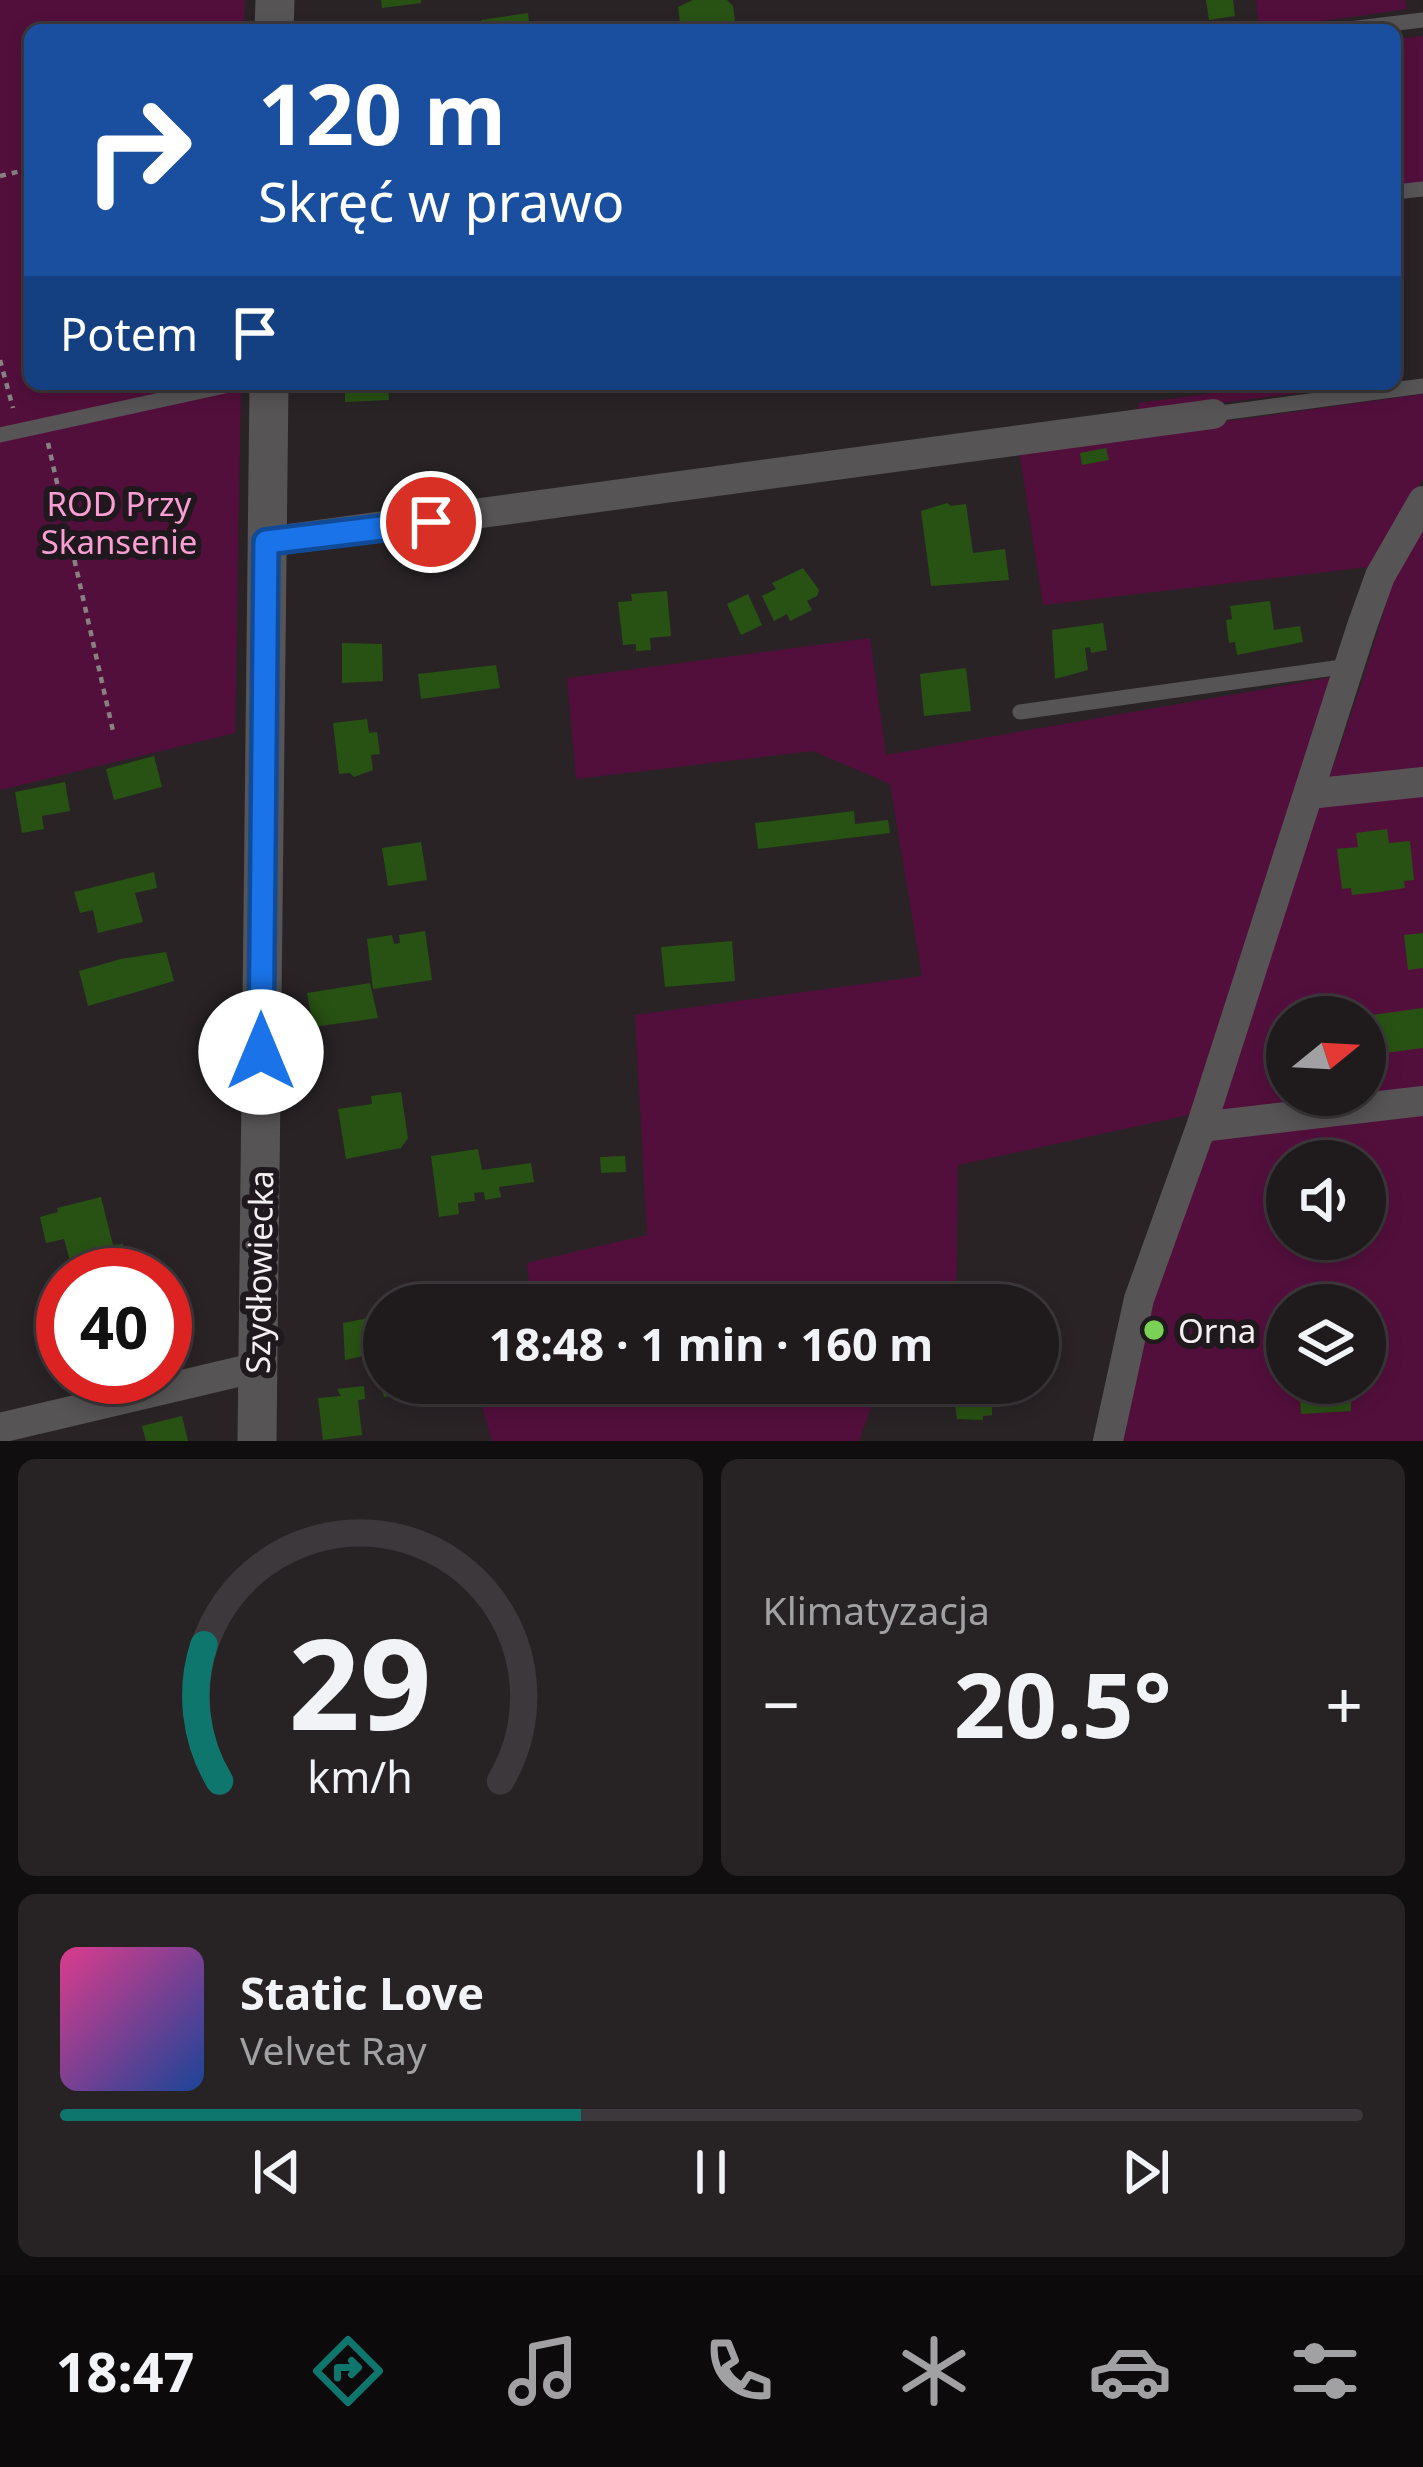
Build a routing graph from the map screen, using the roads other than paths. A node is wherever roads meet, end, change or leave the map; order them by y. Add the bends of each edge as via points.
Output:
1 (1423, 20) edge
2 (1390, 24) edge
3 (207, 390) edge
4 (269, 390) edge
5 (1394, 390) edge
6 (1213, 415) joint
7 (0, 435) edge
8 (1423, 501) edge
9 (266, 542) junction
10 (1349, 666) junction
11 (1020, 712) dead end
12 (1423, 782) edge
13 (1309, 794) junction
14 (1423, 1100) edge
15 (1201, 1127) junction
16 (258, 1367) junction
17 (0, 1428) edge
18 (257, 1441) edge
19 (1108, 1441) edge

1 - 2 lane
3 - 7 lane
4 - 9 street, Szydłowiecka
5 - 6 lane
6 - 9 street
8 - 10 street via 1380,576
9 - 16 street, Szydłowiecka
10 - 11 lane
10 - 13 street
12 - 13 street
13 - 15 street
14 - 15 street
15 - 19 street via 1139,1299
16 - 17 street
16 - 18 street, Szydłowiecka

